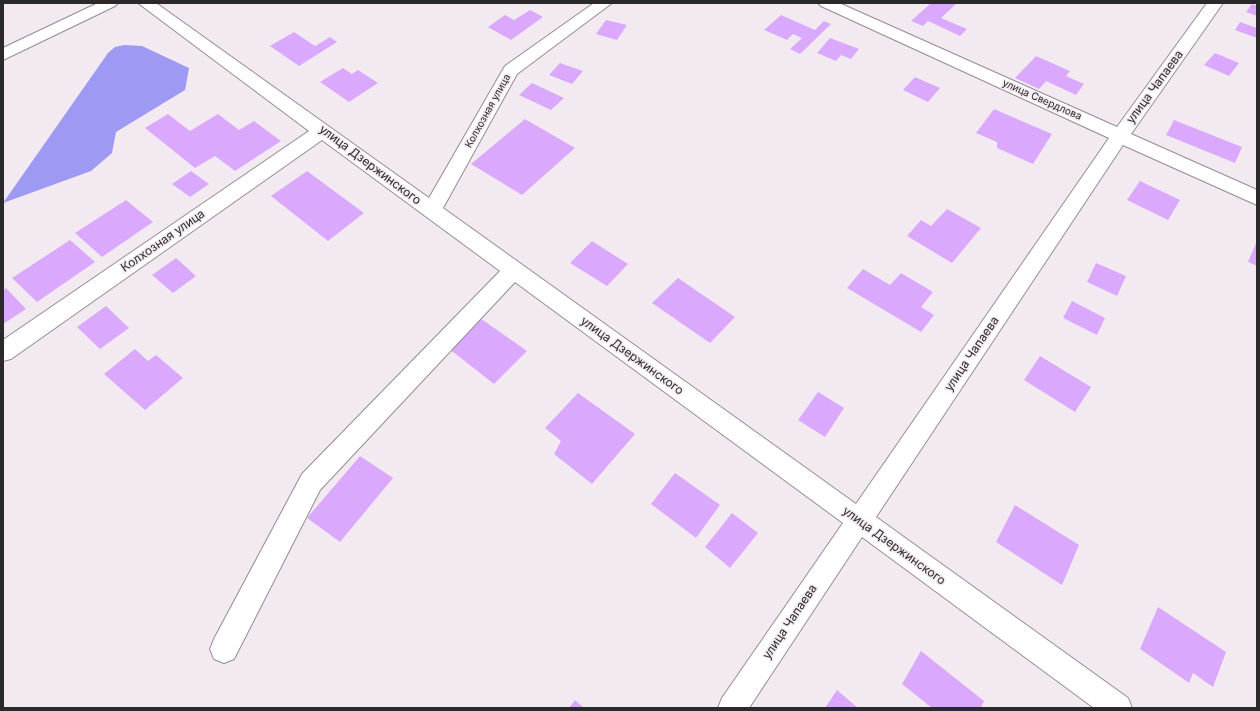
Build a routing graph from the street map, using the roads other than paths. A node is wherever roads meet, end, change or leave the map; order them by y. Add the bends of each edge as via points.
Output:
1 (110, 3) edge
2 (146, 3) edge
3 (604, 3) edge
4 (826, 3) edge
5 (1216, 3) edge
6 (3, 55) edge
7 (323, 130) junction
8 (1120, 136) junction
9 (1257, 198) edge
10 (431, 211) junction
11 (514, 270) junction
12 (3, 352) edge
13 (859, 520) junction
14 (224, 649) dead end
15 (732, 708) edge
16 (1118, 708) edge

1 - 6 street
2 - 7 street, улица Дзержинского
3 - 10 street, Колхозная улица via 511,70
4 - 8 street, улица Свердлова
5 - 8 street, улица Чапаева
7 - 10 street, улица Дзержинского
7 - 12 street, Колхозная улица
8 - 9 street, улица Свердлова
8 - 13 street, улица Чапаева
10 - 11 street, улица Дзержинского
11 - 13 street, улица Дзержинского
11 - 14 street via 311,482
13 - 15 street, улица Чапаева
13 - 16 street, улица Дзержинского

